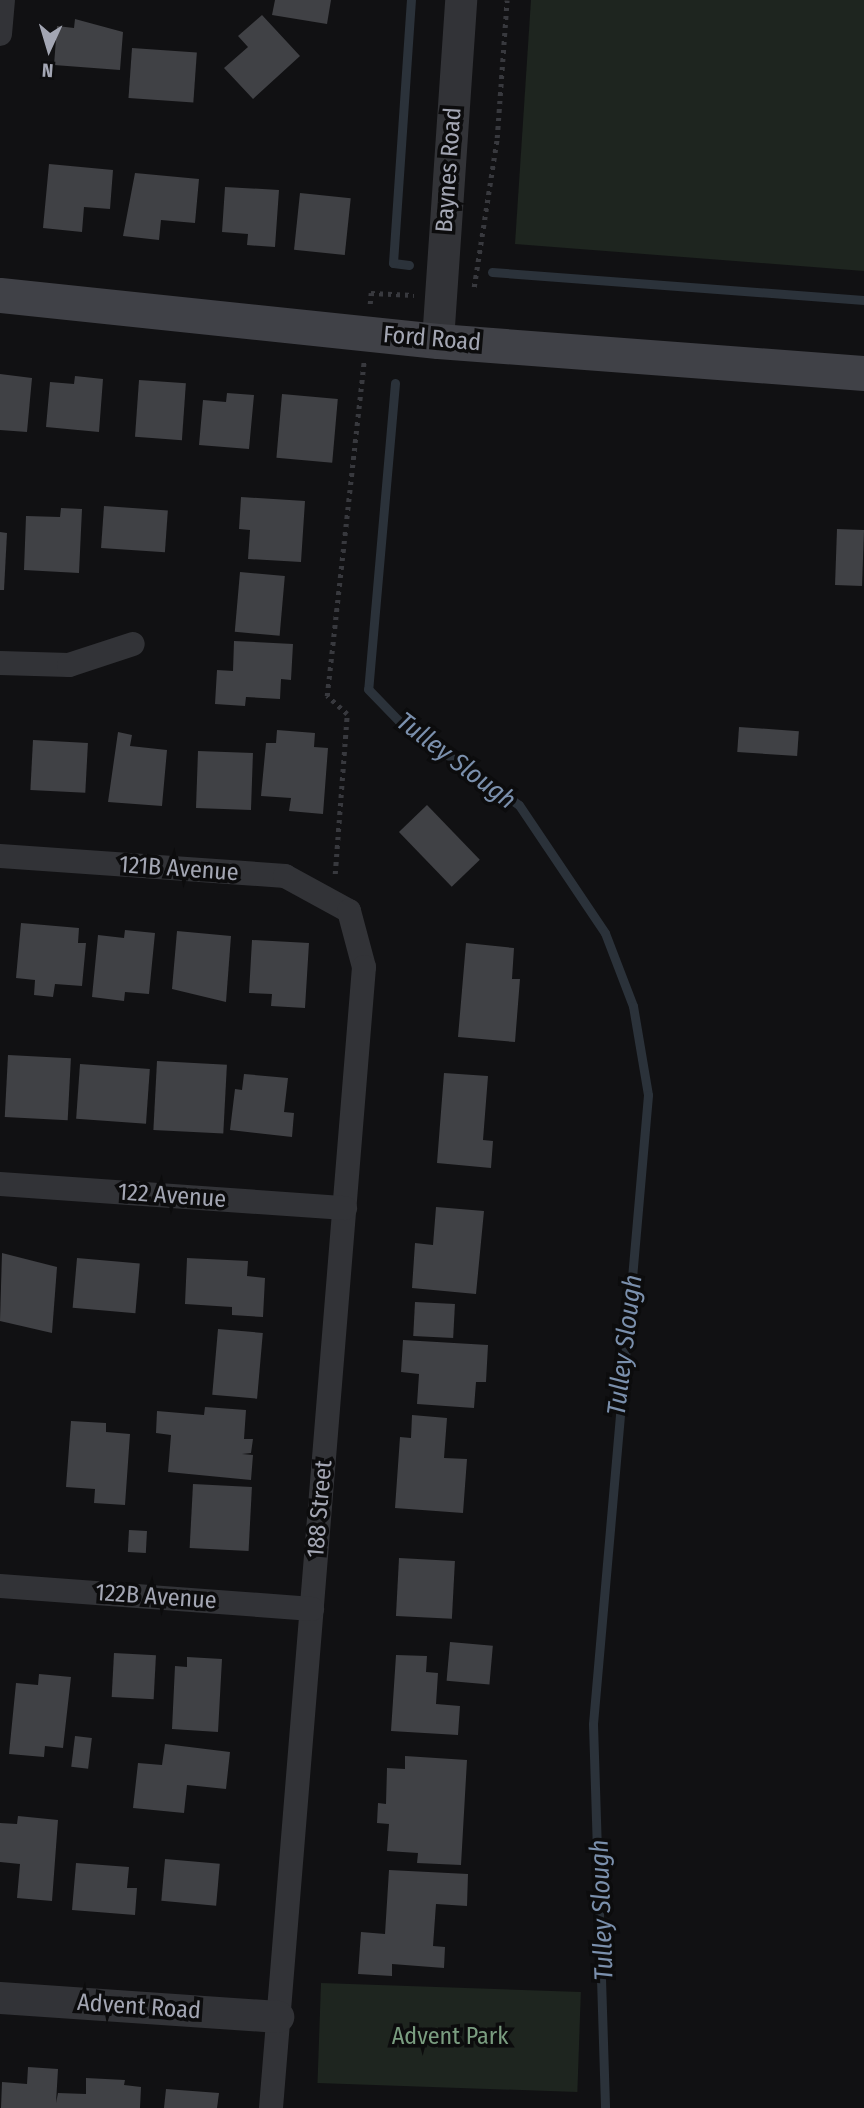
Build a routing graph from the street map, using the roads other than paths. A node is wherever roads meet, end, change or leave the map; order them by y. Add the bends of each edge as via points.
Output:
1 (2, 0) edge
2 (461, 0) edge
3 (0, 34) edge
4 (0, 295) edge
5 (438, 341) junction
6 (864, 373) edge
7 (133, 645) dead end
8 (0, 663) edge
9 (0, 856) edge
10 (341, 907) joint
11 (0, 1184) edge
12 (345, 1208) junction
13 (0, 1586) edge
14 (312, 1609) junction
15 (0, 1997) edge
16 (278, 2017) junction
17 (271, 2108) edge

1 - 3 street
2 - 5 street, Baynes Road
4 - 5 main road, Ford Road
5 - 6 main road, Ford Road
7 - 8 street via 69,665
9 - 10 street, 121B Avenue via 285,876
10 - 12 street, 188 Street via 363,967
11 - 12 street, 122 Avenue
12 - 14 street, 188 Street
13 - 14 street, 122B Avenue
14 - 16 street, 188 Street
15 - 16 street, Advent Road
16 - 17 street, 188 Street

